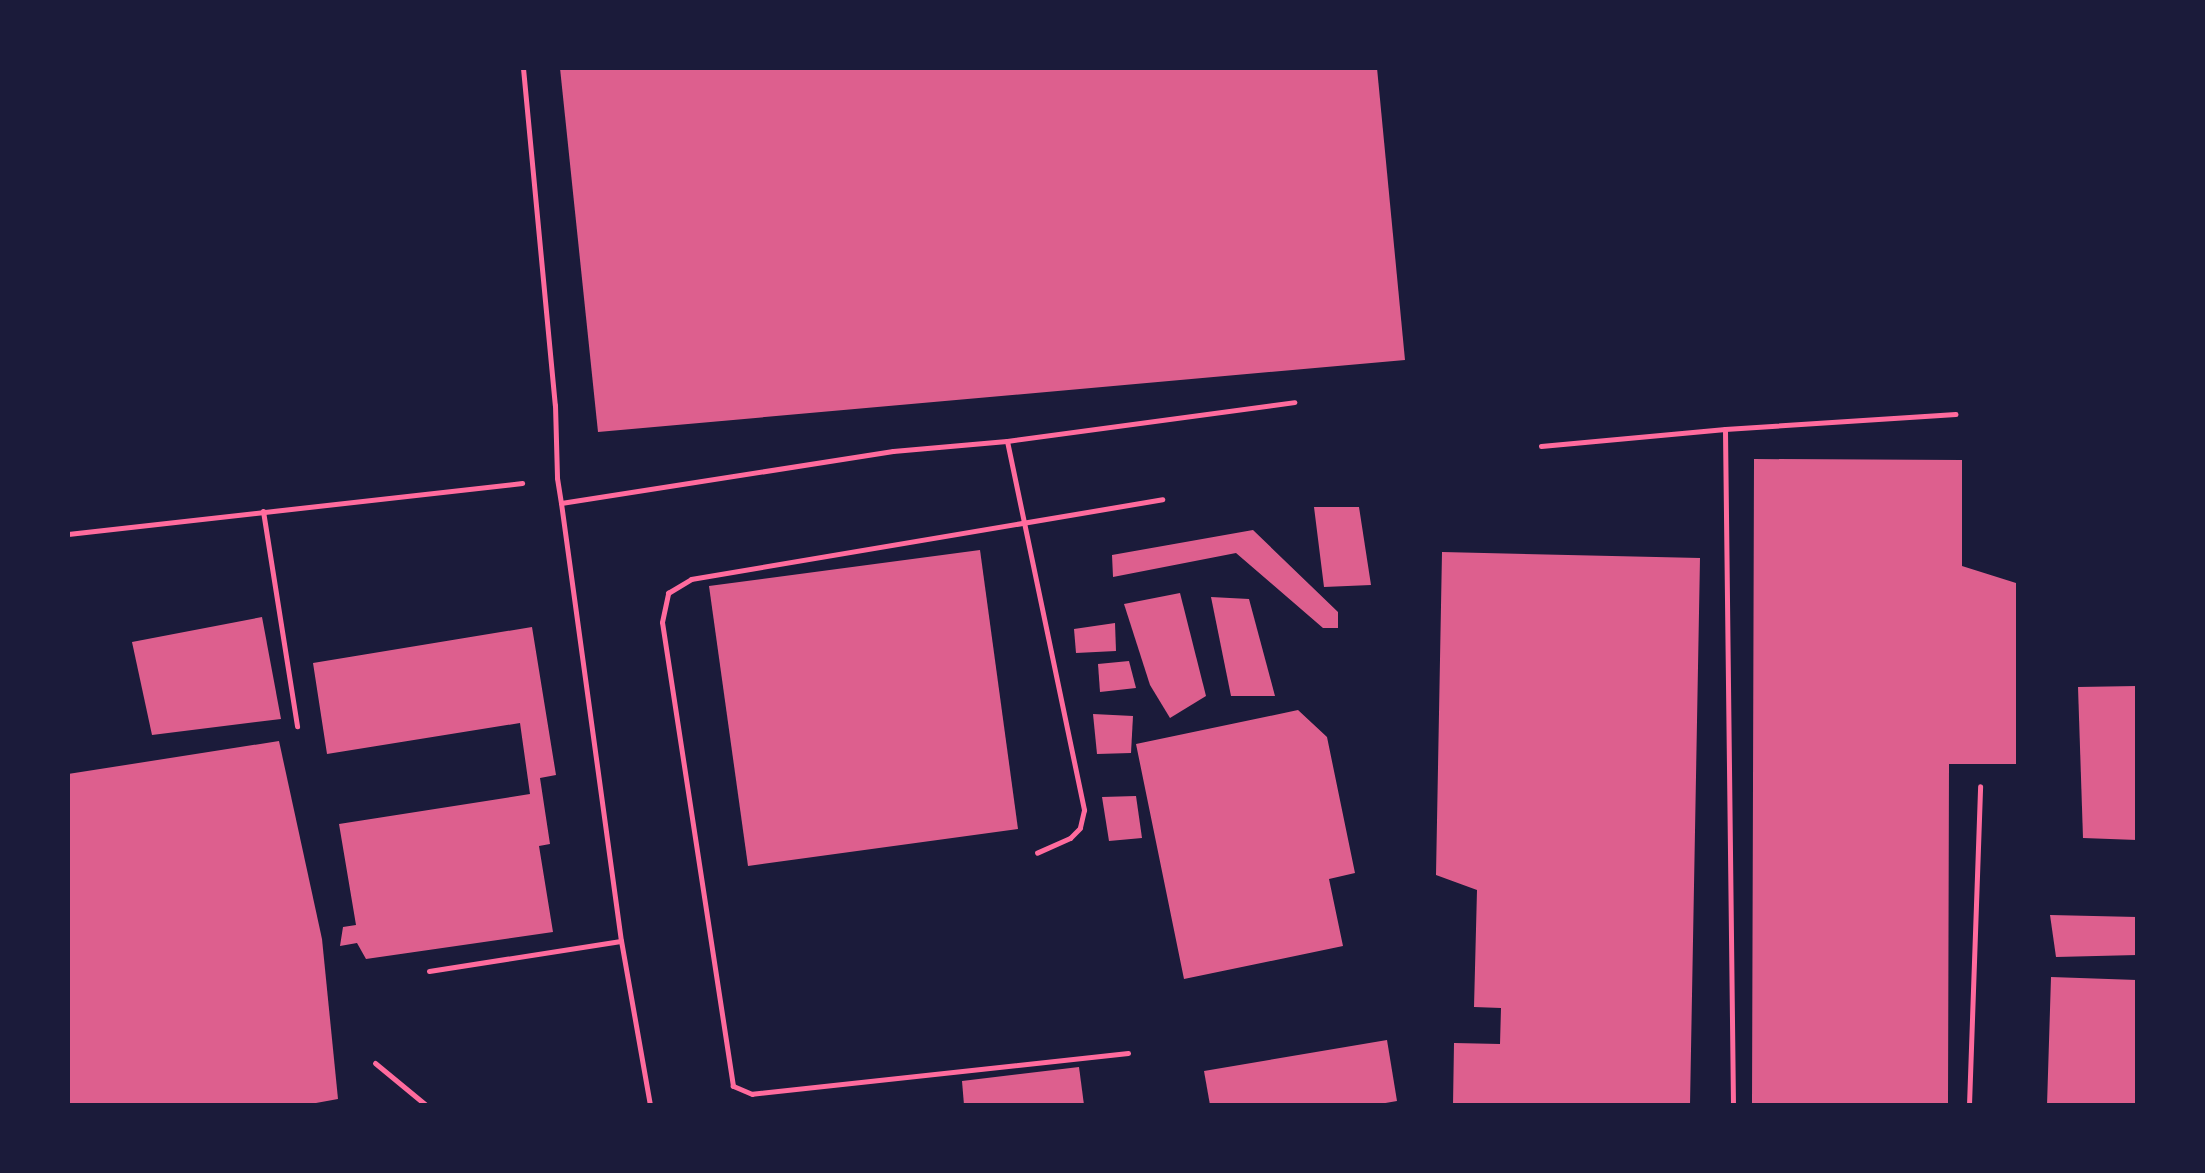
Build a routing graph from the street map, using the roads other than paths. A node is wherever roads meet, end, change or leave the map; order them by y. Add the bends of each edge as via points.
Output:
1 (523, 68) edge
2 (1294, 402) dead end
3 (1956, 414) dead end
4 (1725, 429) junction
5 (1007, 441) junction
6 (1541, 446) dead end
7 (556, 478) junction
8 (549, 479) dead end
9 (522, 483) dead end
10 (1162, 499) dead end
11 (561, 503) junction
12 (263, 511) junction
13 (1024, 525) junction
14 (68, 534) edge
15 (298, 726) dead end
16 (1980, 786) dead end
17 (1037, 853) dead end
18 (621, 941) junction
19 (429, 971) dead end
20 (1128, 1054) dead end
21 (375, 1063) dead end
22 (426, 1105) edge
23 (650, 1105) edge
24 (1733, 1105) edge
25 (1969, 1105) edge

1 - 7 lane via 555,405
2 - 5 lane
3 - 4 lane
4 - 6 lane
4 - 24 lane
5 - 11 lane via 893,451
5 - 13 lane
7 - 8 lane
7 - 11 lane
9 - 12 lane
10 - 13 lane
11 - 18 lane
12 - 14 lane
12 - 15 lane
13 - 17 lane via 1084,810 1080,828 1070,838
13 - 20 lane via 691,579 668,593 662,622 733,1086 752,1094
16 - 25 lane
18 - 19 lane
18 - 23 lane
21 - 22 lane

